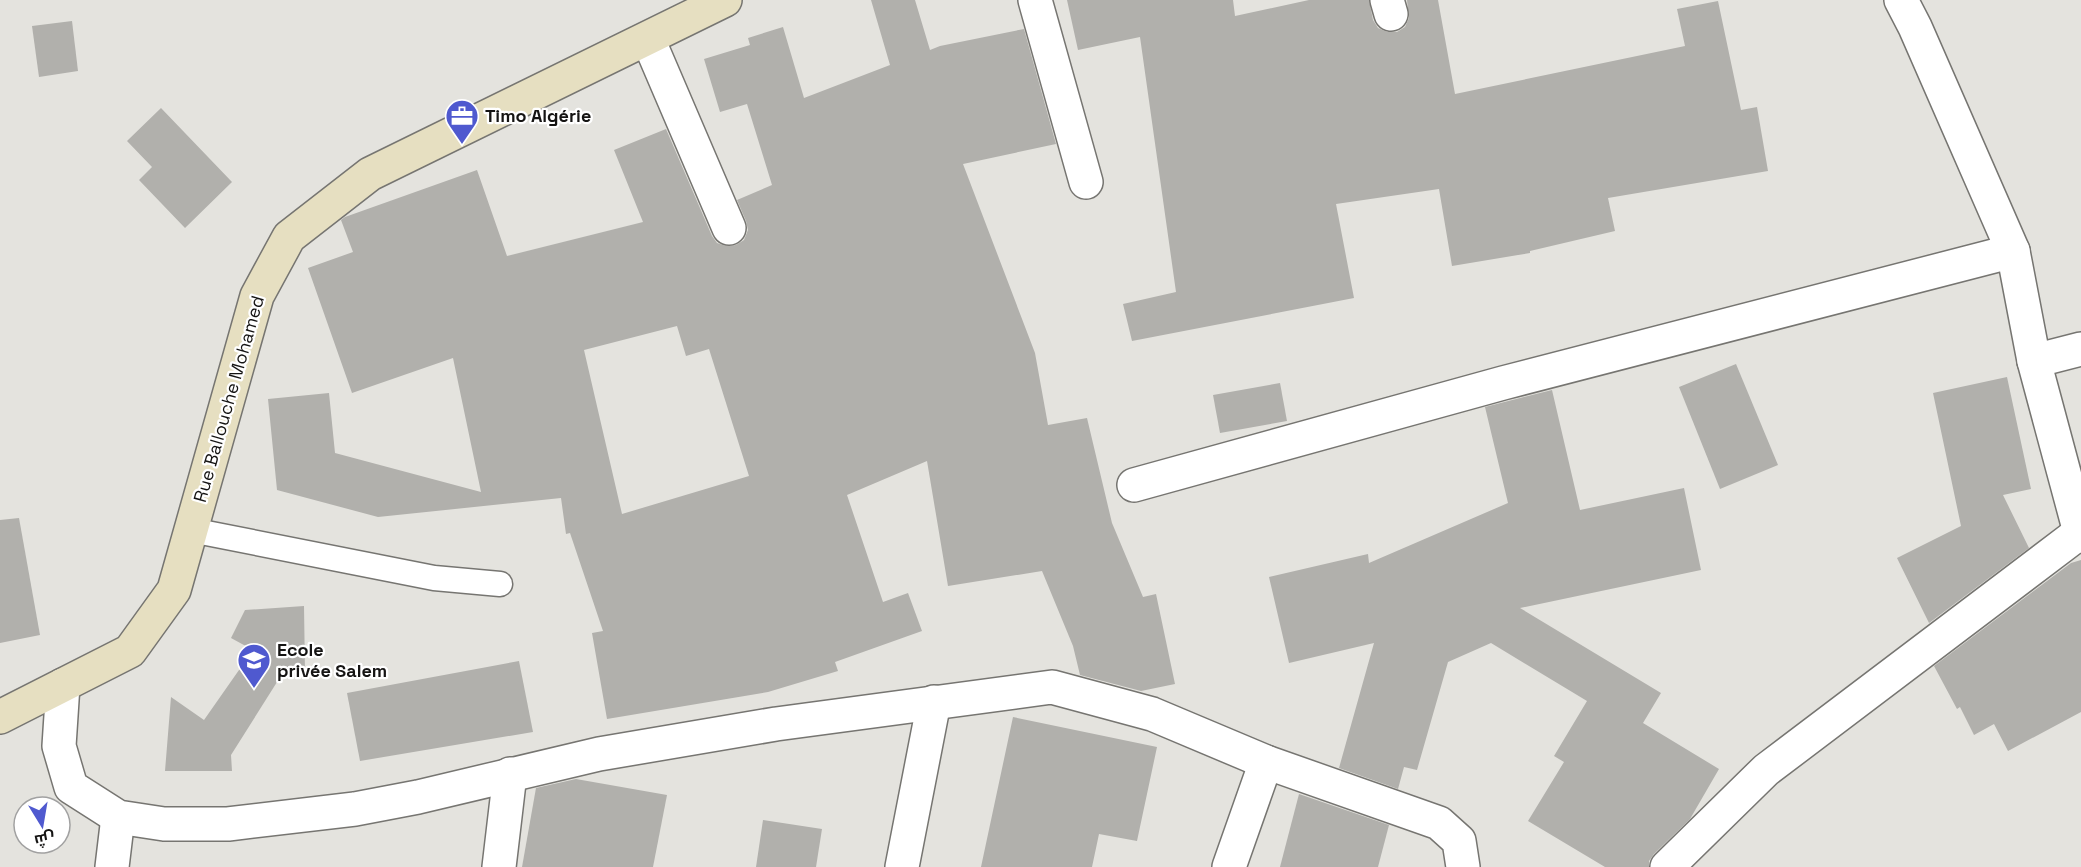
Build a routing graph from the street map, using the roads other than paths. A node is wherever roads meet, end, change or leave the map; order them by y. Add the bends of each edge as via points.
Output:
1 (725, 0) edge
2 (1035, 0) edge
3 (1900, 0) edge
4 (648, 39) junction
5 (1086, 182) dead end
6 (729, 228) dead end
7 (2013, 251) junction
8 (2081, 349) edge
9 (2034, 361) junction
10 (1134, 485) dead end
11 (191, 530) junction
12 (2080, 535) edge
13 (500, 584) dead end
14 (63, 685) junction
15 (934, 702) junction
16 (0, 717) edge
17 (1266, 762) junction
18 (510, 774) junction
19 (118, 817) junction
20 (112, 867) edge
21 (499, 867) edge
22 (902, 867) edge
23 (1229, 867) edge
24 (1463, 867) edge
25 (1667, 867) edge

1 - 4 street, Rue Ballouche Mohamed
2 - 5 street
3 - 7 street
4 - 6 street
4 - 11 street, Rue Ballouche Mohamed via 370,174 289,237 257,296
7 - 9 street
7 - 10 street via 1503,383
8 - 9 street
9 - 12 street
11 - 13 lane via 434,578
11 - 14 street, Rue Ballouche Mohamed via 174,590 130,651
12 - 25 street via 1766,770
14 - 16 street, Rue Ballouche Mohamed
14 - 19 street via 59,746 71,787
15 - 17 street via 1052,687 1152,714
15 - 18 street via 599,754
15 - 22 street
17 - 23 street
17 - 24 street via 1439,823 1459,841
18 - 19 street via 355,809 228,824 164,824
18 - 21 street
19 - 20 street

